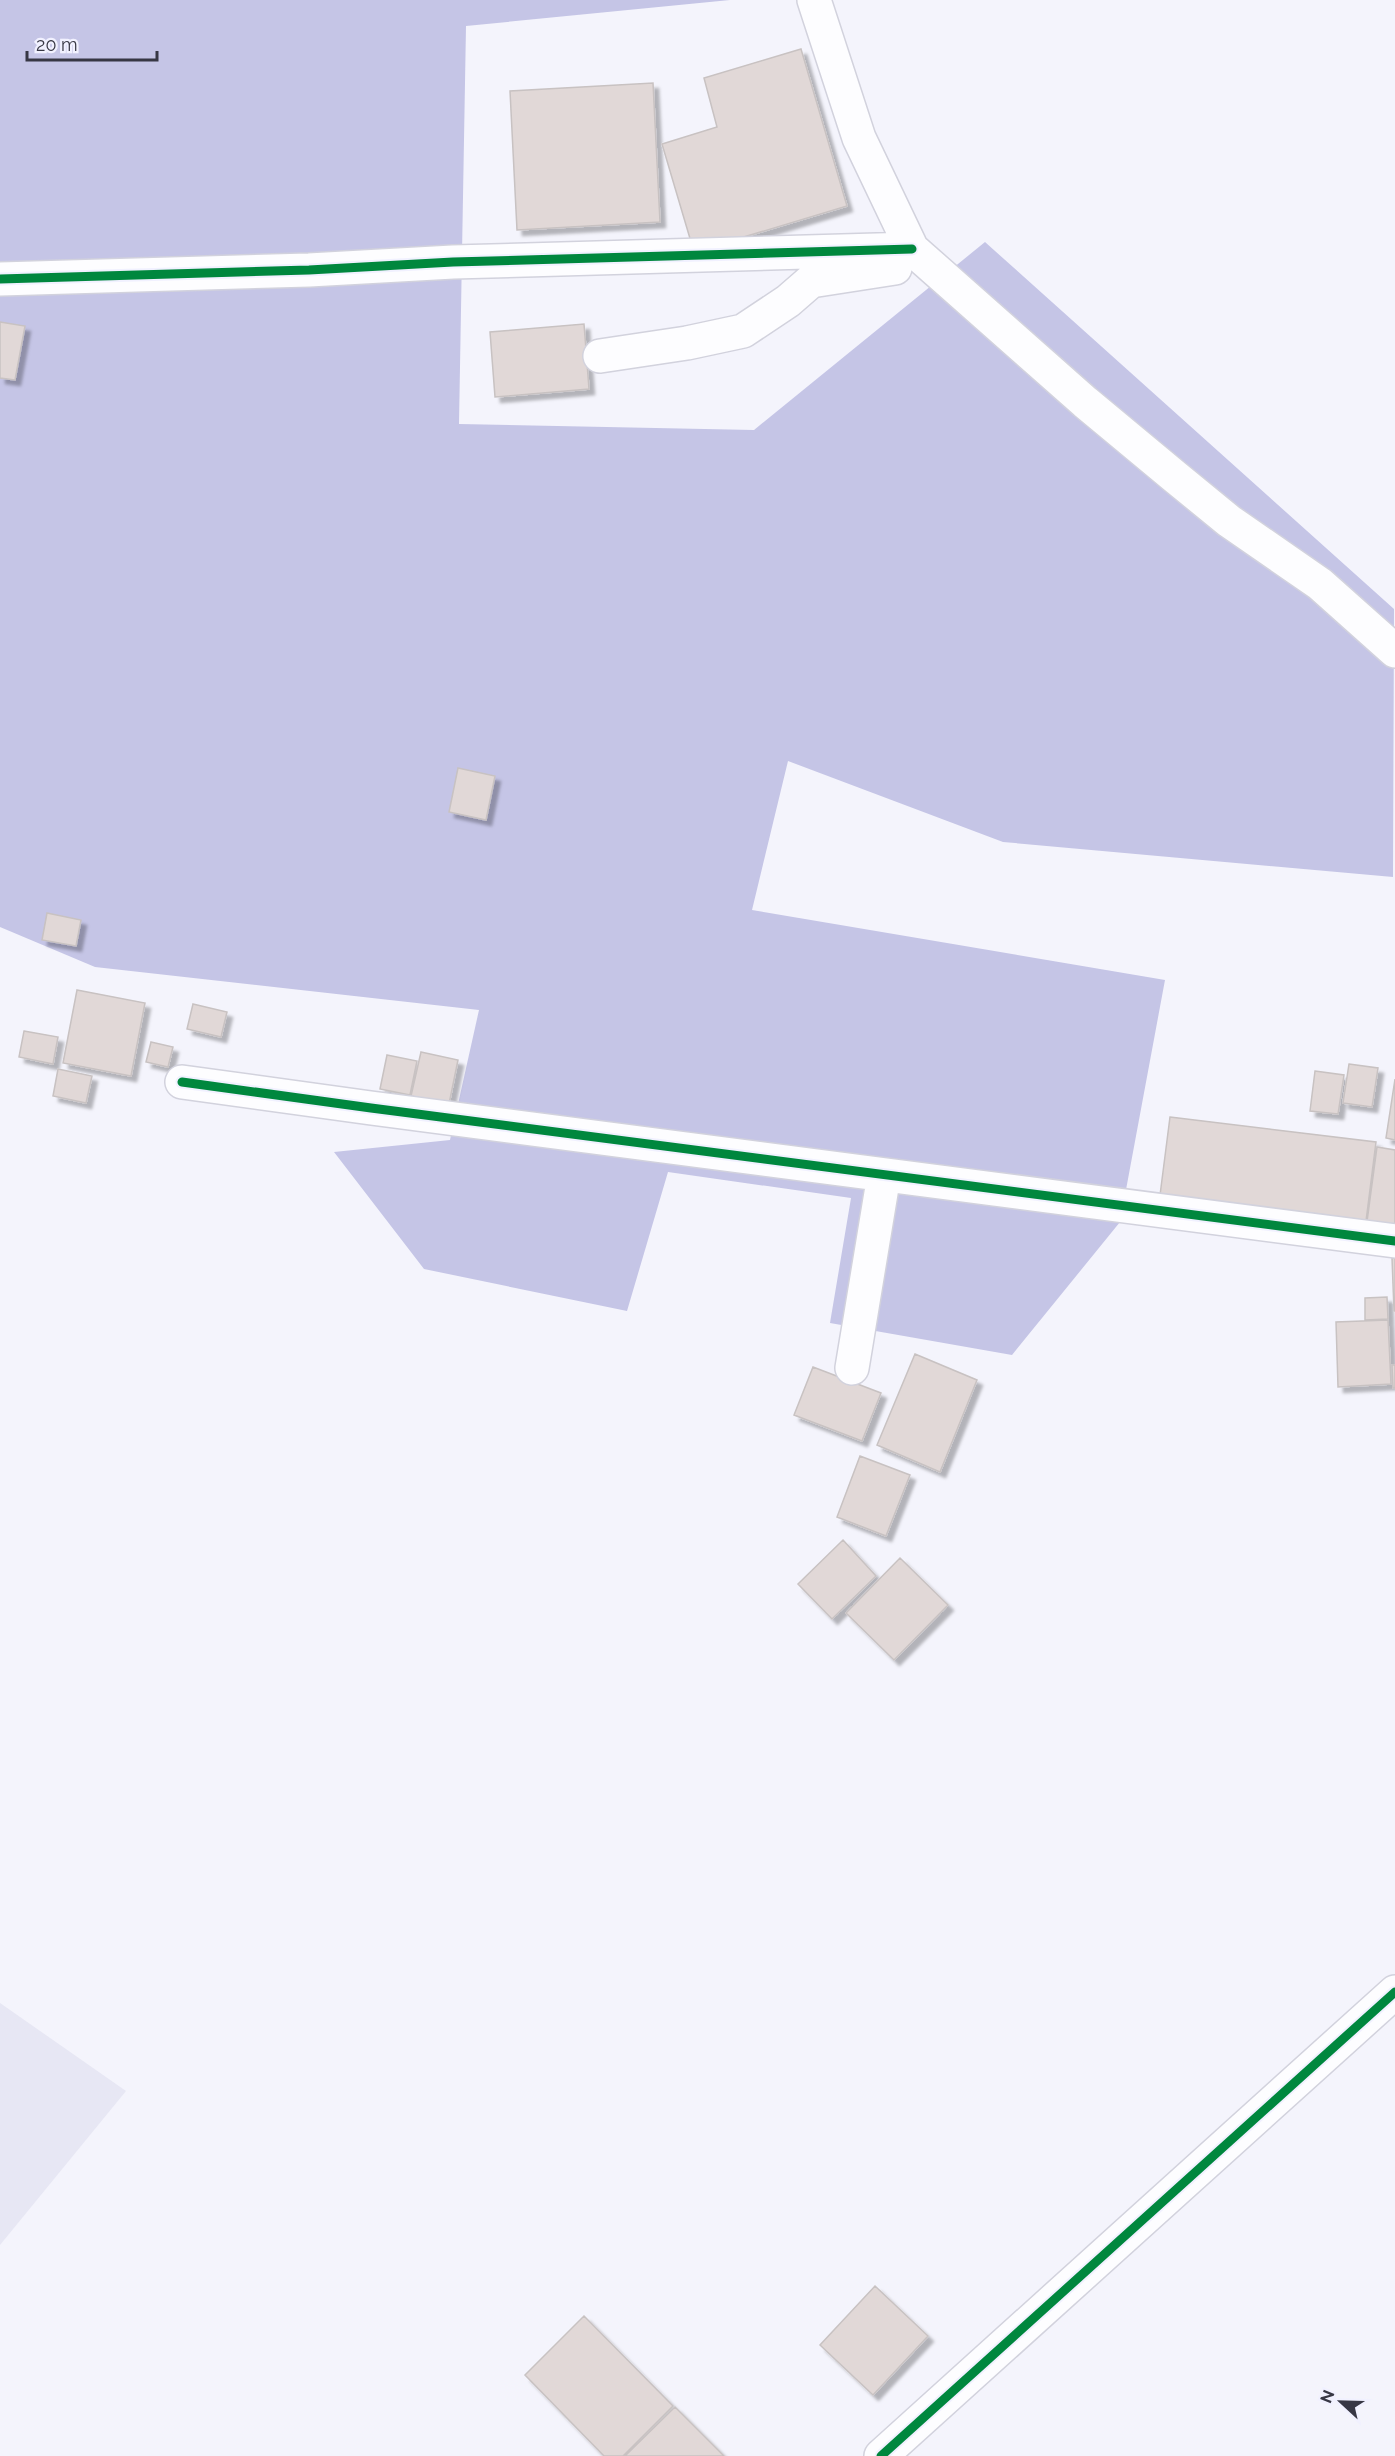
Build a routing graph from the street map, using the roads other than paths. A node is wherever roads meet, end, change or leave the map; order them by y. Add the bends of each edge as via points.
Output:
1 (814, 0) edge
2 (921, 257) junction
3 (0, 279) edge
4 (600, 356) dead end
5 (1395, 651) edge
6 (182, 1082) dead end
7 (884, 1174) junction
8 (1395, 1241) edge
9 (852, 1368) dead end
10 (1395, 1992) edge
11 (881, 2456) edge

1 - 2 street via 859,138
2 - 3 street via 453,262
2 - 4 street via 882,269 811,281 743,331
2 - 5 street via 1174,477 1320,584
6 - 7 street
7 - 8 street
7 - 9 street
10 - 11 street

